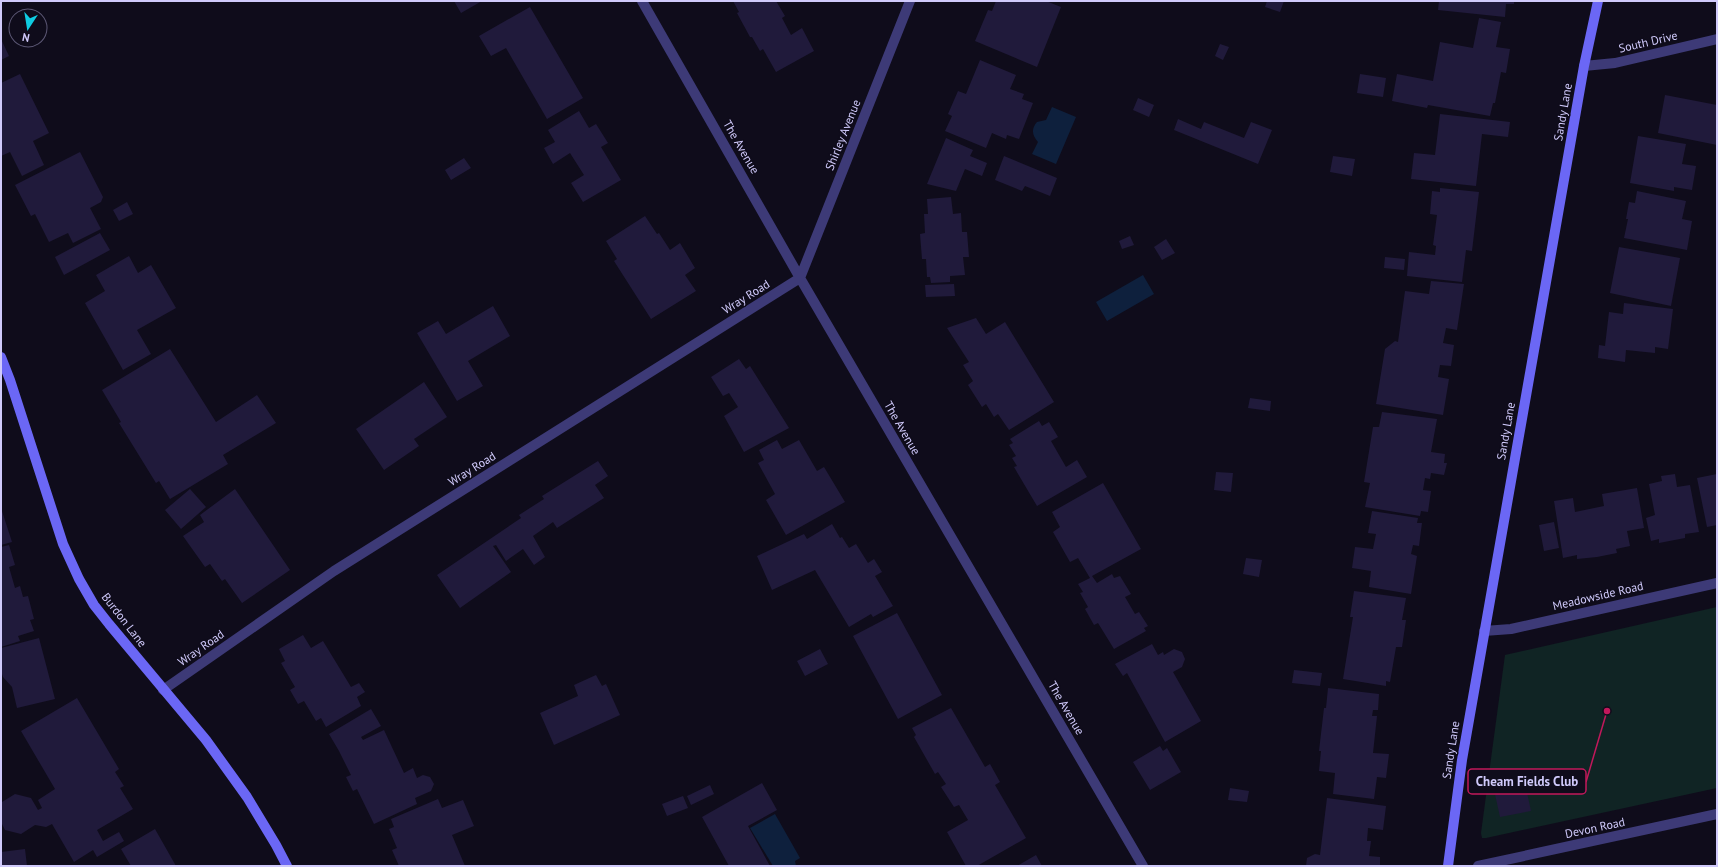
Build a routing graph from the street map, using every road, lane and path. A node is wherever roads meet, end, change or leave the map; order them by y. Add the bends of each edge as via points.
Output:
1 (642, 1) edge
2 (910, 1) edge
3 (1598, 1) edge
4 (1717, 39) edge
5 (1584, 66) junction
6 (800, 278) junction
7 (1, 357) edge
8 (1717, 583) edge
9 (1484, 631) junction
10 (163, 690) junction
11 (1717, 814) edge
12 (287, 866) edge
13 (1143, 866) edge
14 (1451, 866) edge
15 (1478, 866) edge

1 - 6 street, The Avenue
2 - 6 street, Shirley Avenue
3 - 5 street, Sandy Lane
4 - 5 street, South Drive via 1615,63
5 - 9 street, Sandy Lane
6 - 10 street, Wray Road via 334,571
6 - 13 street, The Avenue
7 - 10 street, Burdon Lane via 63,544 79,579 102,615
8 - 9 street, Meadowside Road via 1511,629
9 - 14 street, Sandy Lane via 1462,760
10 - 12 street, Burdon Lane via 206,740 247,797
11 - 15 street, Devon Road

